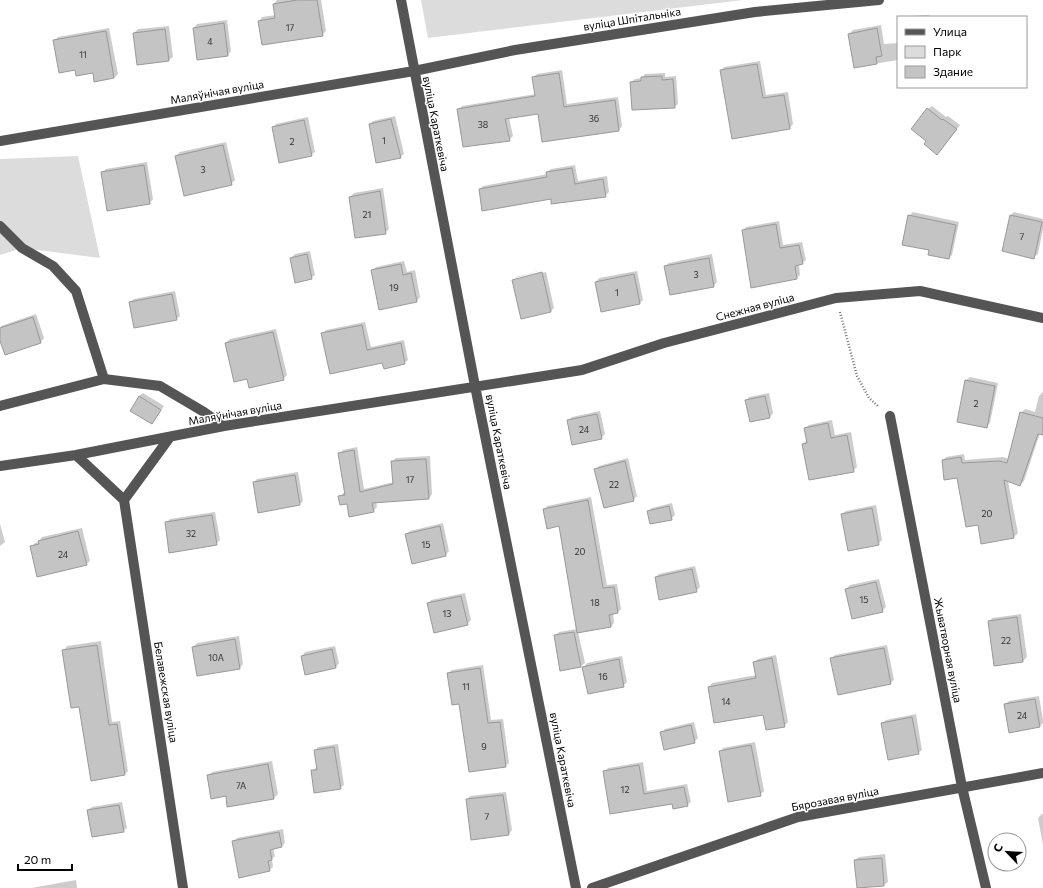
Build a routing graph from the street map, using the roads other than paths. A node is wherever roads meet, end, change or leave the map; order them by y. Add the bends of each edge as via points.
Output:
1 (401, 0) edge
2 (879, 0) edge
3 (414, 71) junction
4 (0, 141) edge
5 (0, 226) edge
6 (1043, 318) edge
7 (104, 379) junction
8 (475, 386) junction
9 (0, 406) edge
10 (890, 416) road end
11 (224, 426) junction
12 (170, 437) junction
13 (76, 455) junction
14 (0, 466) edge
15 (124, 500) junction
16 (1043, 773) edge
17 (962, 787) junction
18 (183, 888) edge
19 (576, 888) edge
20 (592, 888) edge
21 (986, 888) edge

1 - 3 street, вуліца Караткевіча
2 - 3 street, вуліца Шпітальніка via 755,12 515,50
3 - 4 street, Маляўнічая вуліца
3 - 8 street, вуліца Караткевіча
5 - 7 street via 22,248 53,266 76,291
6 - 8 street, Снежная вуліца via 920,290 836,298 664,343 582,370
7 - 9 street
7 - 11 street via 160,386
8 - 11 street, Маляўнічая вуліца
8 - 19 street, вуліца Караткевіча
10 - 17 street, Жыватворная вуліца
11 - 12 street, Маляўнічая вуліца
12 - 13 street, Маляўнічая вуліца
12 - 15 street
13 - 14 street, Маляўнічая вуліца
13 - 15 street
15 - 18 street, Белавежская вуліца
16 - 17 street, Бярозавая вуліца
17 - 20 street, Бярозавая вуліца via 798,817
17 - 21 street, Жыватворная вуліца

